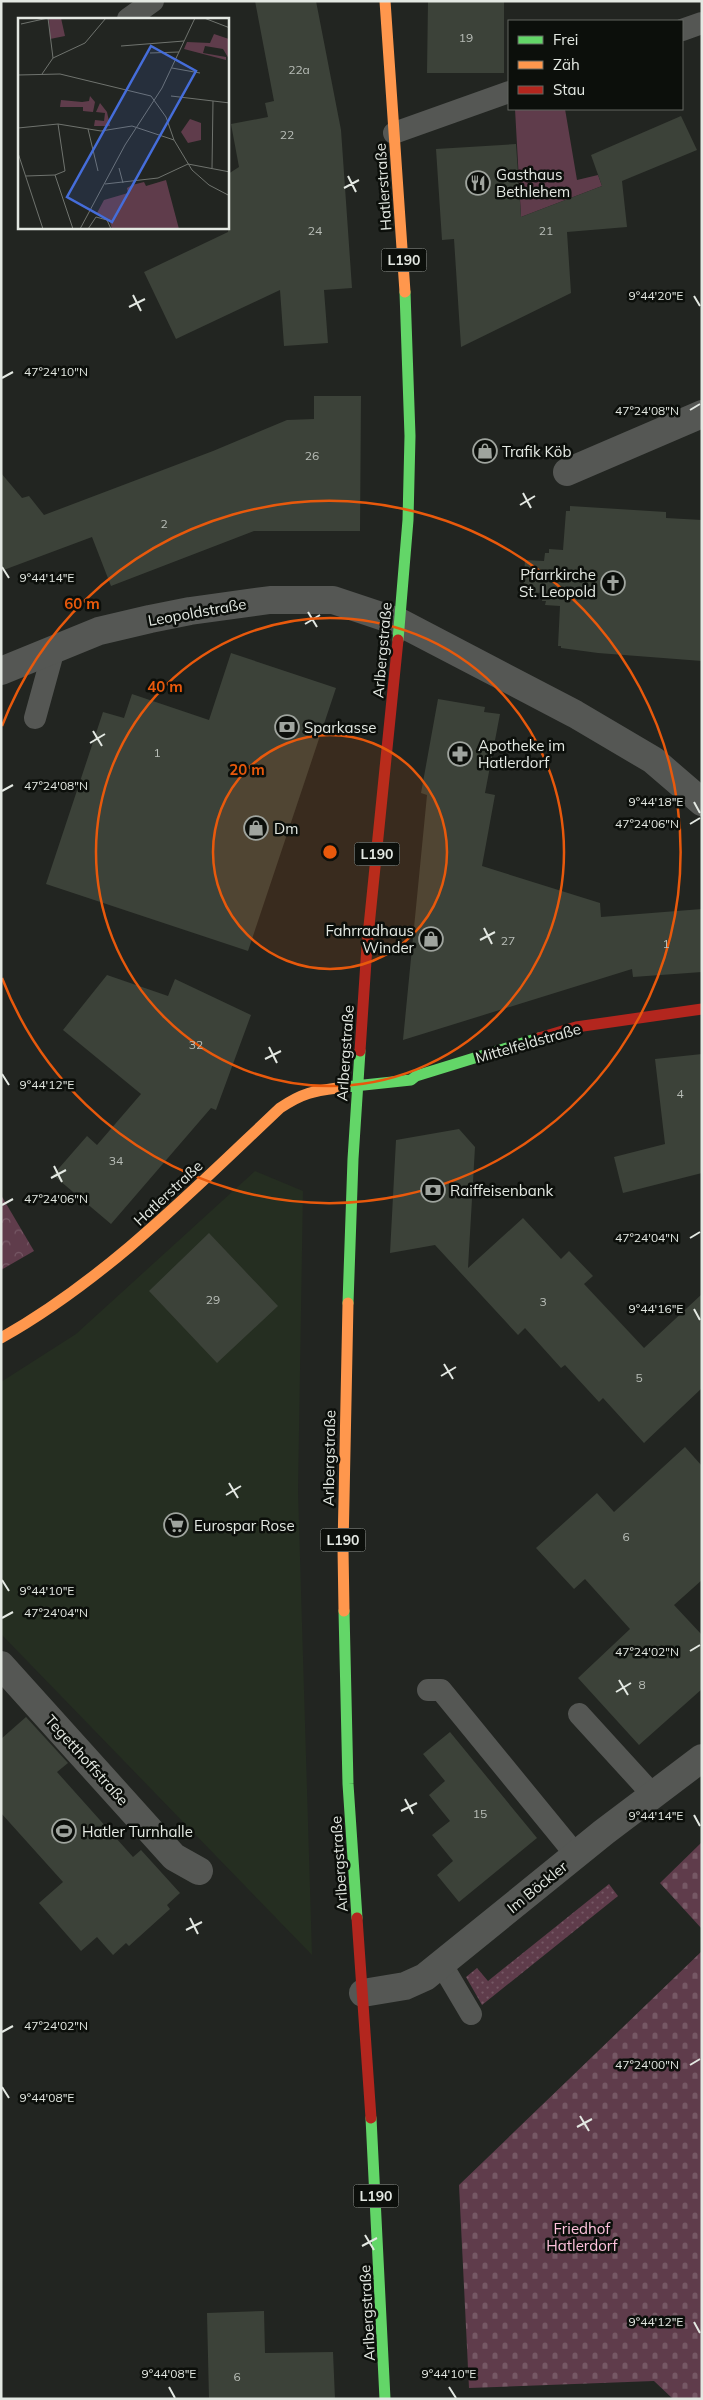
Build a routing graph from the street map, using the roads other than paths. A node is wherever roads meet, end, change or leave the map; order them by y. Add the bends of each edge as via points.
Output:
1 (153, 1) edge
2 (384, 1) edge
3 (129, 18) edge
4 (702, 23) edge
5 (683, 30) edge
6 (508, 92) edge
7 (394, 134) junction
8 (702, 414) edge
9 (567, 472) dead end
10 (408, 520) joint
11 (399, 622) junction
12 (54, 649) junction
13 (1, 671) edge
14 (35, 718) dead end
15 (702, 802) edge
16 (702, 1009) edge
17 (358, 1087) junction
18 (1, 1338) edge
19 (1, 1665) edge
20 (428, 1690) dead end
21 (579, 1714) dead end
22 (702, 1758) edge
23 (653, 1795) junction
24 (576, 1855) junction
25 (198, 1871) dead end
26 (442, 1965) junction
27 (363, 1994) junction
28 (470, 2014) dead end
29 (385, 2399) edge

1 - 3 lane
2 - 7 main road, Hatlerstraße / L190
4 - 5 lane
6 - 7 lane
7 - 10 main road, Hatlerstraße / L190 via 408,342
8 - 9 street
10 - 11 main road, Arlbergstraße / L190
11 - 12 street, Leopoldstraße via 333,600 270,600 150,619 99,631
11 - 15 street via 575,714 654,760
11 - 17 main road, Arlbergstraße / L190 via 367,946
12 - 13 street, Leopoldstraße
12 - 14 lane
16 - 17 main road, Mittelfeldstraße via 576,1027 411,1080
17 - 18 main road, Hatlerstraße via 312,1091 280,1108 136,1243 26,1324
17 - 27 main road, Arlbergstraße / L190 via 345,1371 343,1548 348,1784
19 - 25 street, Tegetthoffstraße via 174,1857
20 - 24 lane via 441,1690
21 - 23 lane
22 - 23 street, Im Böckler
23 - 24 street, Im Böckler
24 - 26 street, Im Böckler
26 - 27 street, Im Böckler via 406,1986
26 - 28 lane
27 - 29 main road, Arlbergstraße / L190

